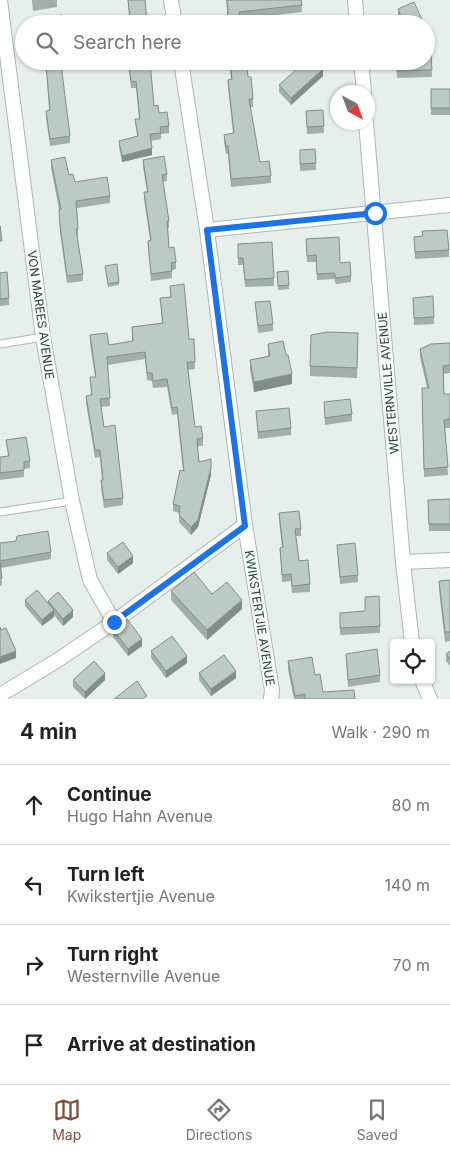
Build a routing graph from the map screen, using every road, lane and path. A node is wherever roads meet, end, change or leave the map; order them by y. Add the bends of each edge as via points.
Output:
1 (0, 0) edge
2 (171, 0) edge
3 (355, 0) edge
4 (174, 15) edge
5 (356, 15) edge
6 (182, 70) edge
7 (362, 70) edge
8 (363, 85) edge
9 (367, 130) edge
10 (450, 205) edge
11 (375, 213) junction
12 (207, 230) junction
13 (43, 337) junction
14 (0, 344) edge
15 (72, 501) junction
16 (0, 512) edge
17 (245, 526) junction
18 (450, 560) edge
19 (403, 562) junction
20 (114, 622) junction
21 (412, 639) edge
22 (424, 684) edge
23 (0, 695) edge
24 (271, 699) edge
25 (430, 699) edge

1 - 13 street, VON MAREES AVENUE
2 - 4 street
3 - 5 street
6 - 12 street, KWIKSTERTJIE AVENUE
7 - 8 street
9 - 11 street, WESTERNVILLE AVENUE
10 - 11 street
11 - 12 street
11 - 19 street, WESTERNVILLE AVENUE
12 - 17 street, KWIKSTERTJIE AVENUE
13 - 14 lane
13 - 15 street, VON MAREES AVENUE
15 - 16 lane
15 - 20 street, VON MAREES AVENUE via 90,580
17 - 20 street
17 - 24 street, KWIKSTERTJIE AVENUE
18 - 19 street
19 - 21 street, WESTERNVILLE AVENUE
20 - 23 street
22 - 25 street

